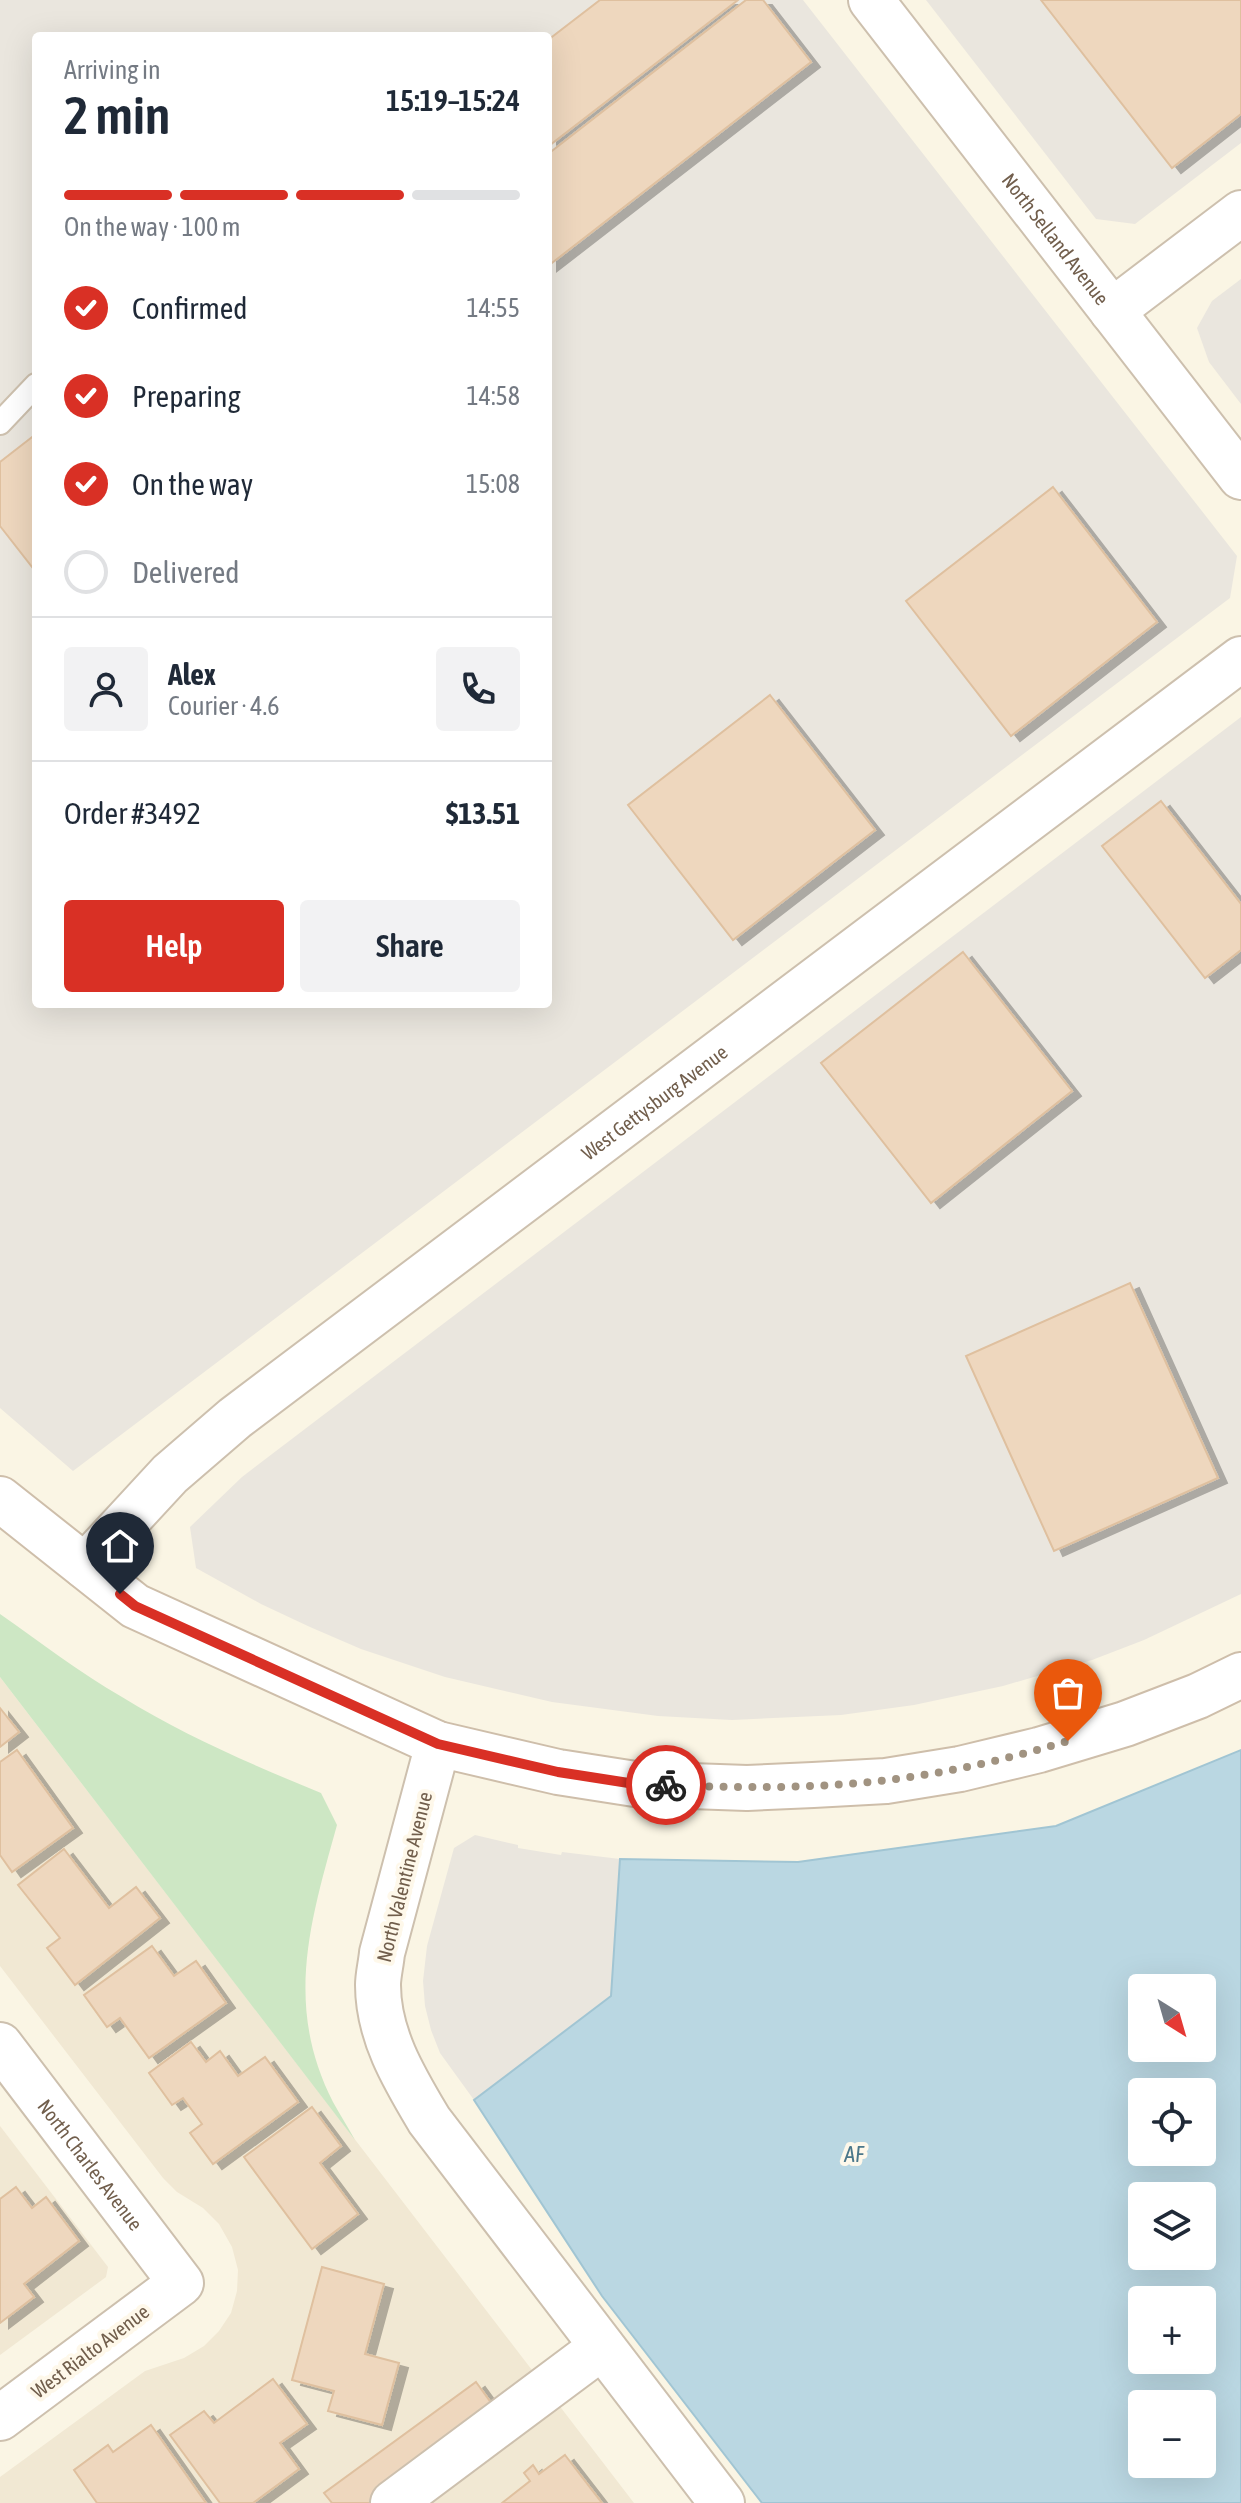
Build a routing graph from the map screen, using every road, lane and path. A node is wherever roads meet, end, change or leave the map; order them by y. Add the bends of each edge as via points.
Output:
1 (871, 0) edge
2 (1241, 213) edge
3 (1112, 311) junction
4 (32, 389) edge
5 (0, 423) edge
6 (1241, 477) edge
7 (1241, 659) edge
8 (0, 1499) edge
9 (85, 1566) junction
10 (1241, 1675) edge
11 (438, 1744) junction
12 (0, 2045) edge
13 (181, 2283) joint
14 (602, 2347) junction
15 (0, 2418) edge
16 (393, 2503) edge
17 (722, 2503) edge

1 - 3 street, North Selland Avenue
2 - 3 street
3 - 6 street, North Selland Avenue
4 - 5 lane
7 - 9 street, West Gettysburg Avenue via 235,1418 170,1474
8 - 9 street
9 - 11 street via 135,1606
10 - 11 street via 1140,1719 1082,1737 960,1769 886,1781 747,1788 635,1784
11 - 14 street, North Valentine Avenue via 382,1953 378,1985 390,2050 429,2120
12 - 13 street, North Charles Avenue
13 - 15 street, West Rialto Avenue
14 - 16 street
14 - 17 street, North Valentine Avenue

